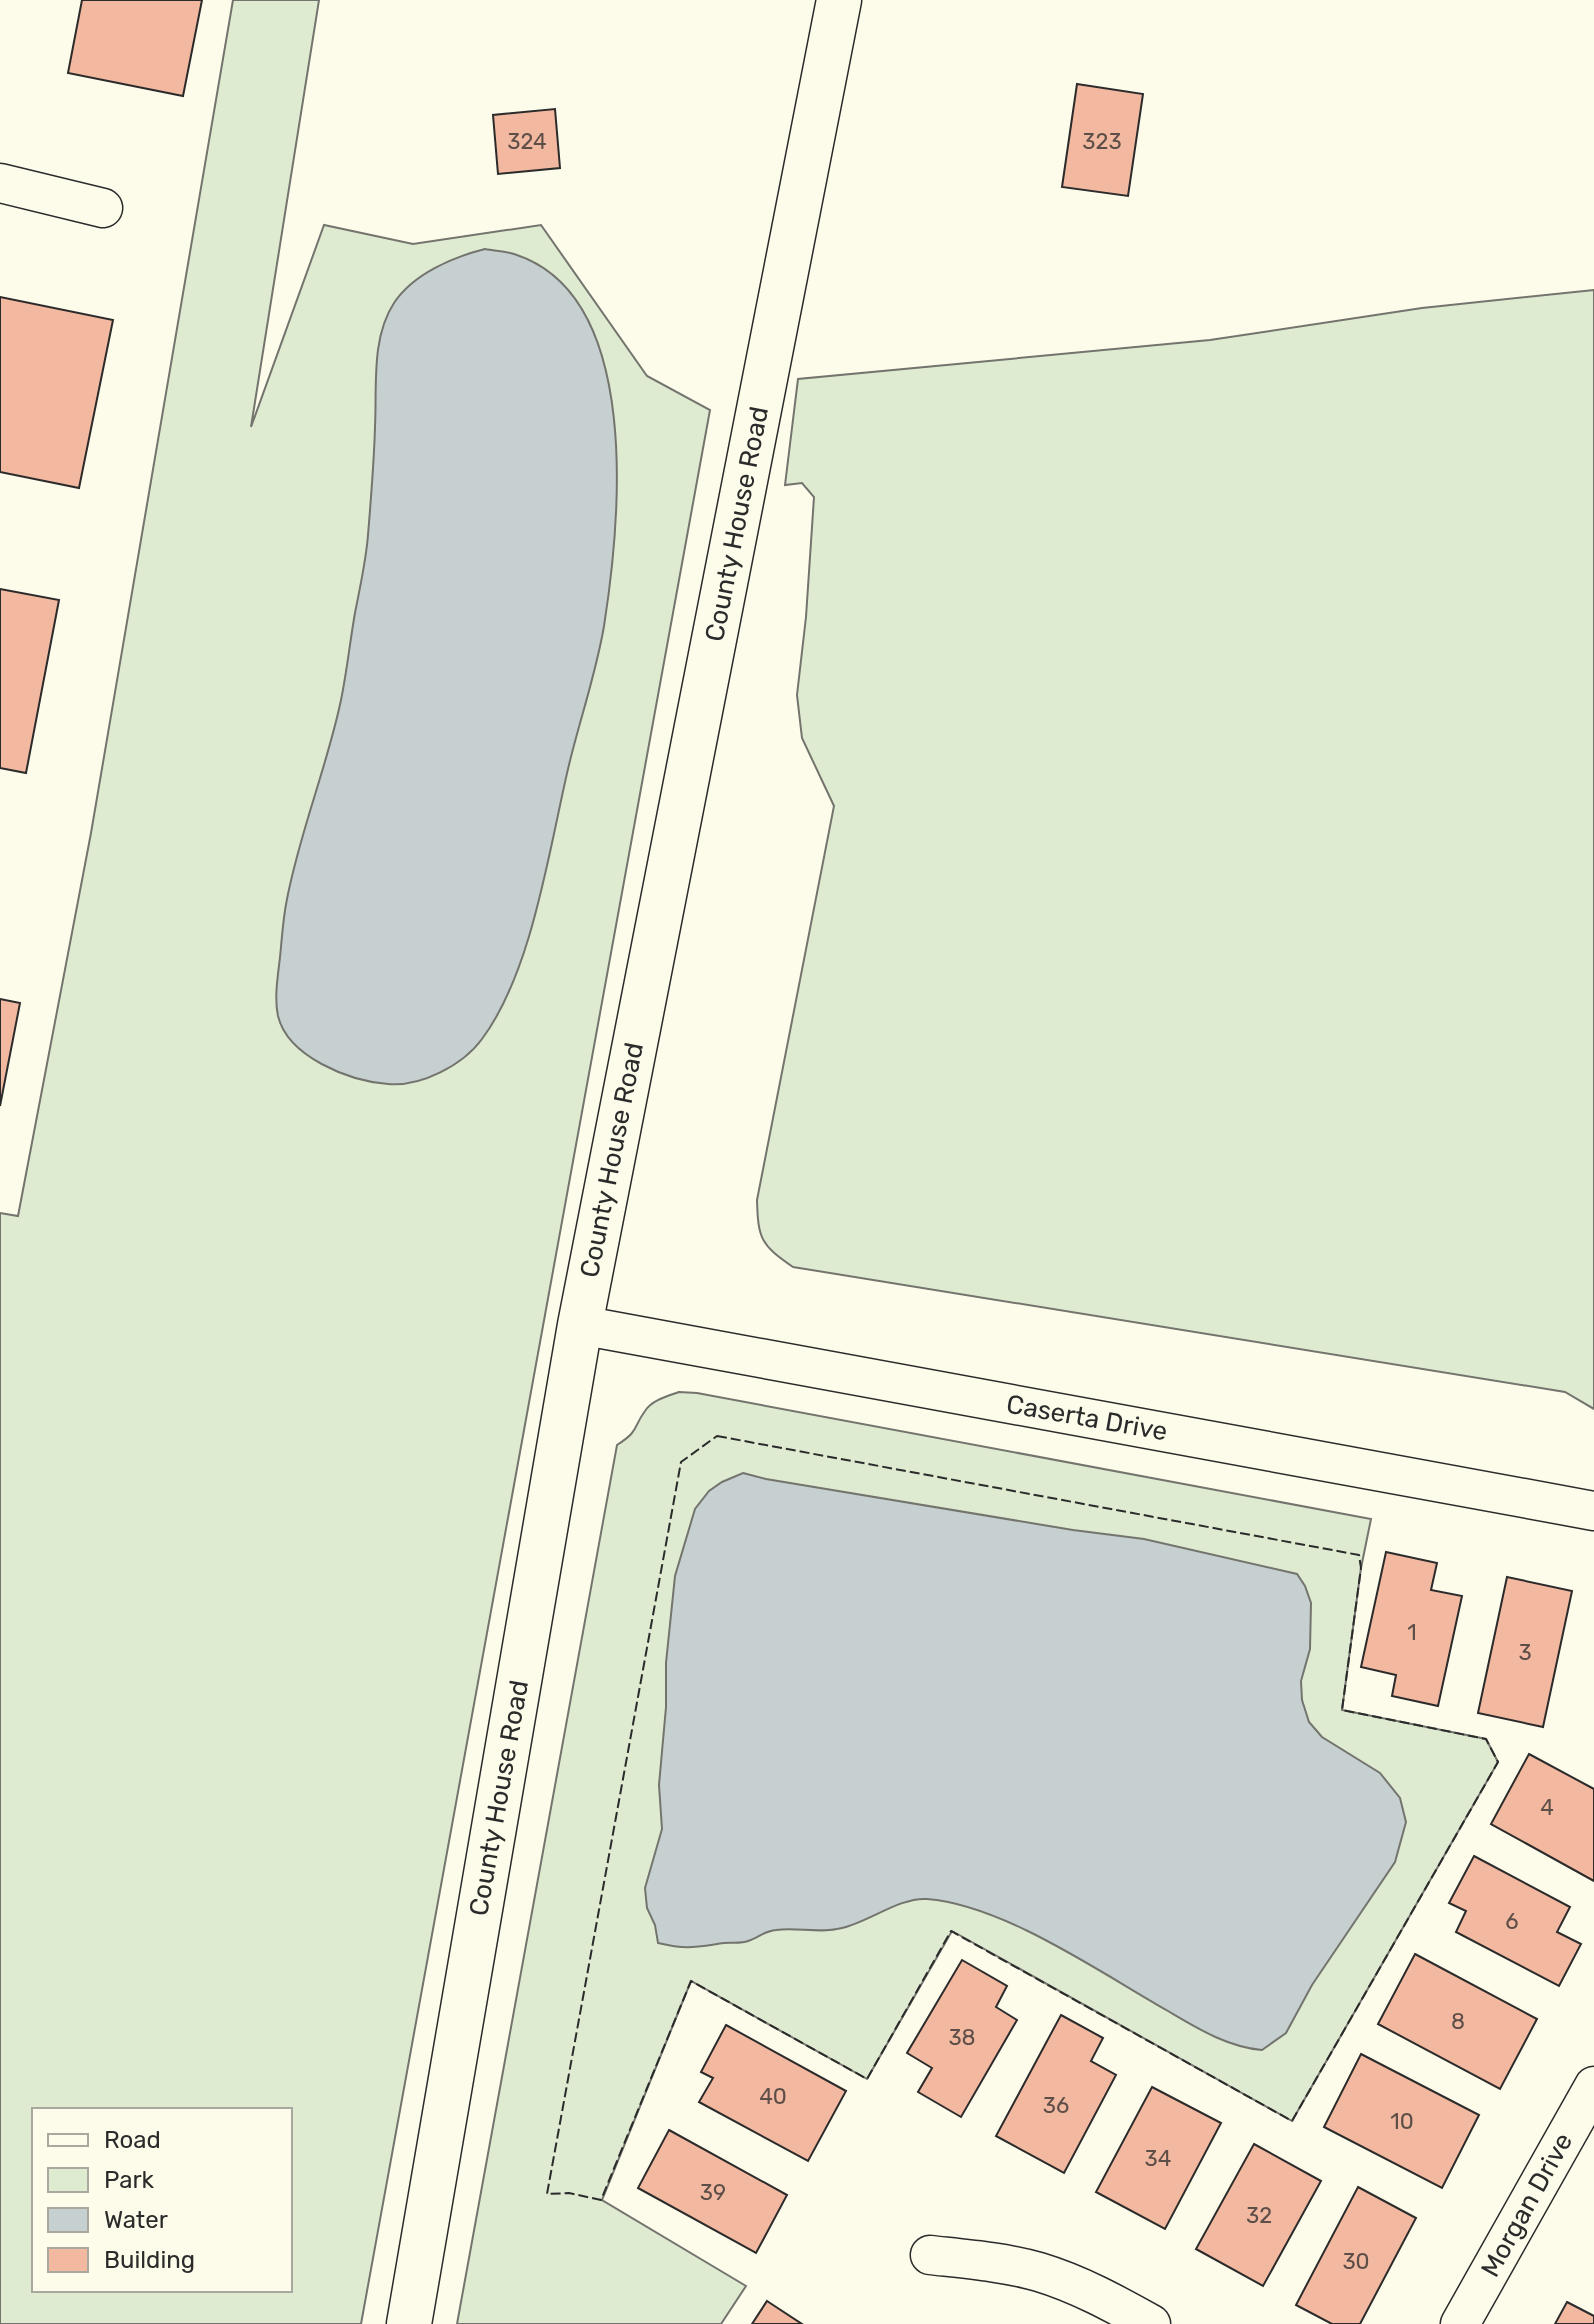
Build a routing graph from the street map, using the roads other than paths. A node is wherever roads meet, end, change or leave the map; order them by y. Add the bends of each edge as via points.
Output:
1 (839, 0) edge
2 (0, 183) edge
3 (103, 208) dead end
4 (580, 1325) junction
5 (1594, 1511) edge
6 (1594, 2086) edge
7 (930, 2255) dead end
8 (409, 2324) edge
9 (1151, 2324) edge
10 (1460, 2324) edge

1 - 4 street, County House Road
2 - 3 street
4 - 5 street, Caserta Drive
4 - 8 street, County House Road
6 - 10 street, Morgan Drive
7 - 9 street via 1038,2272

